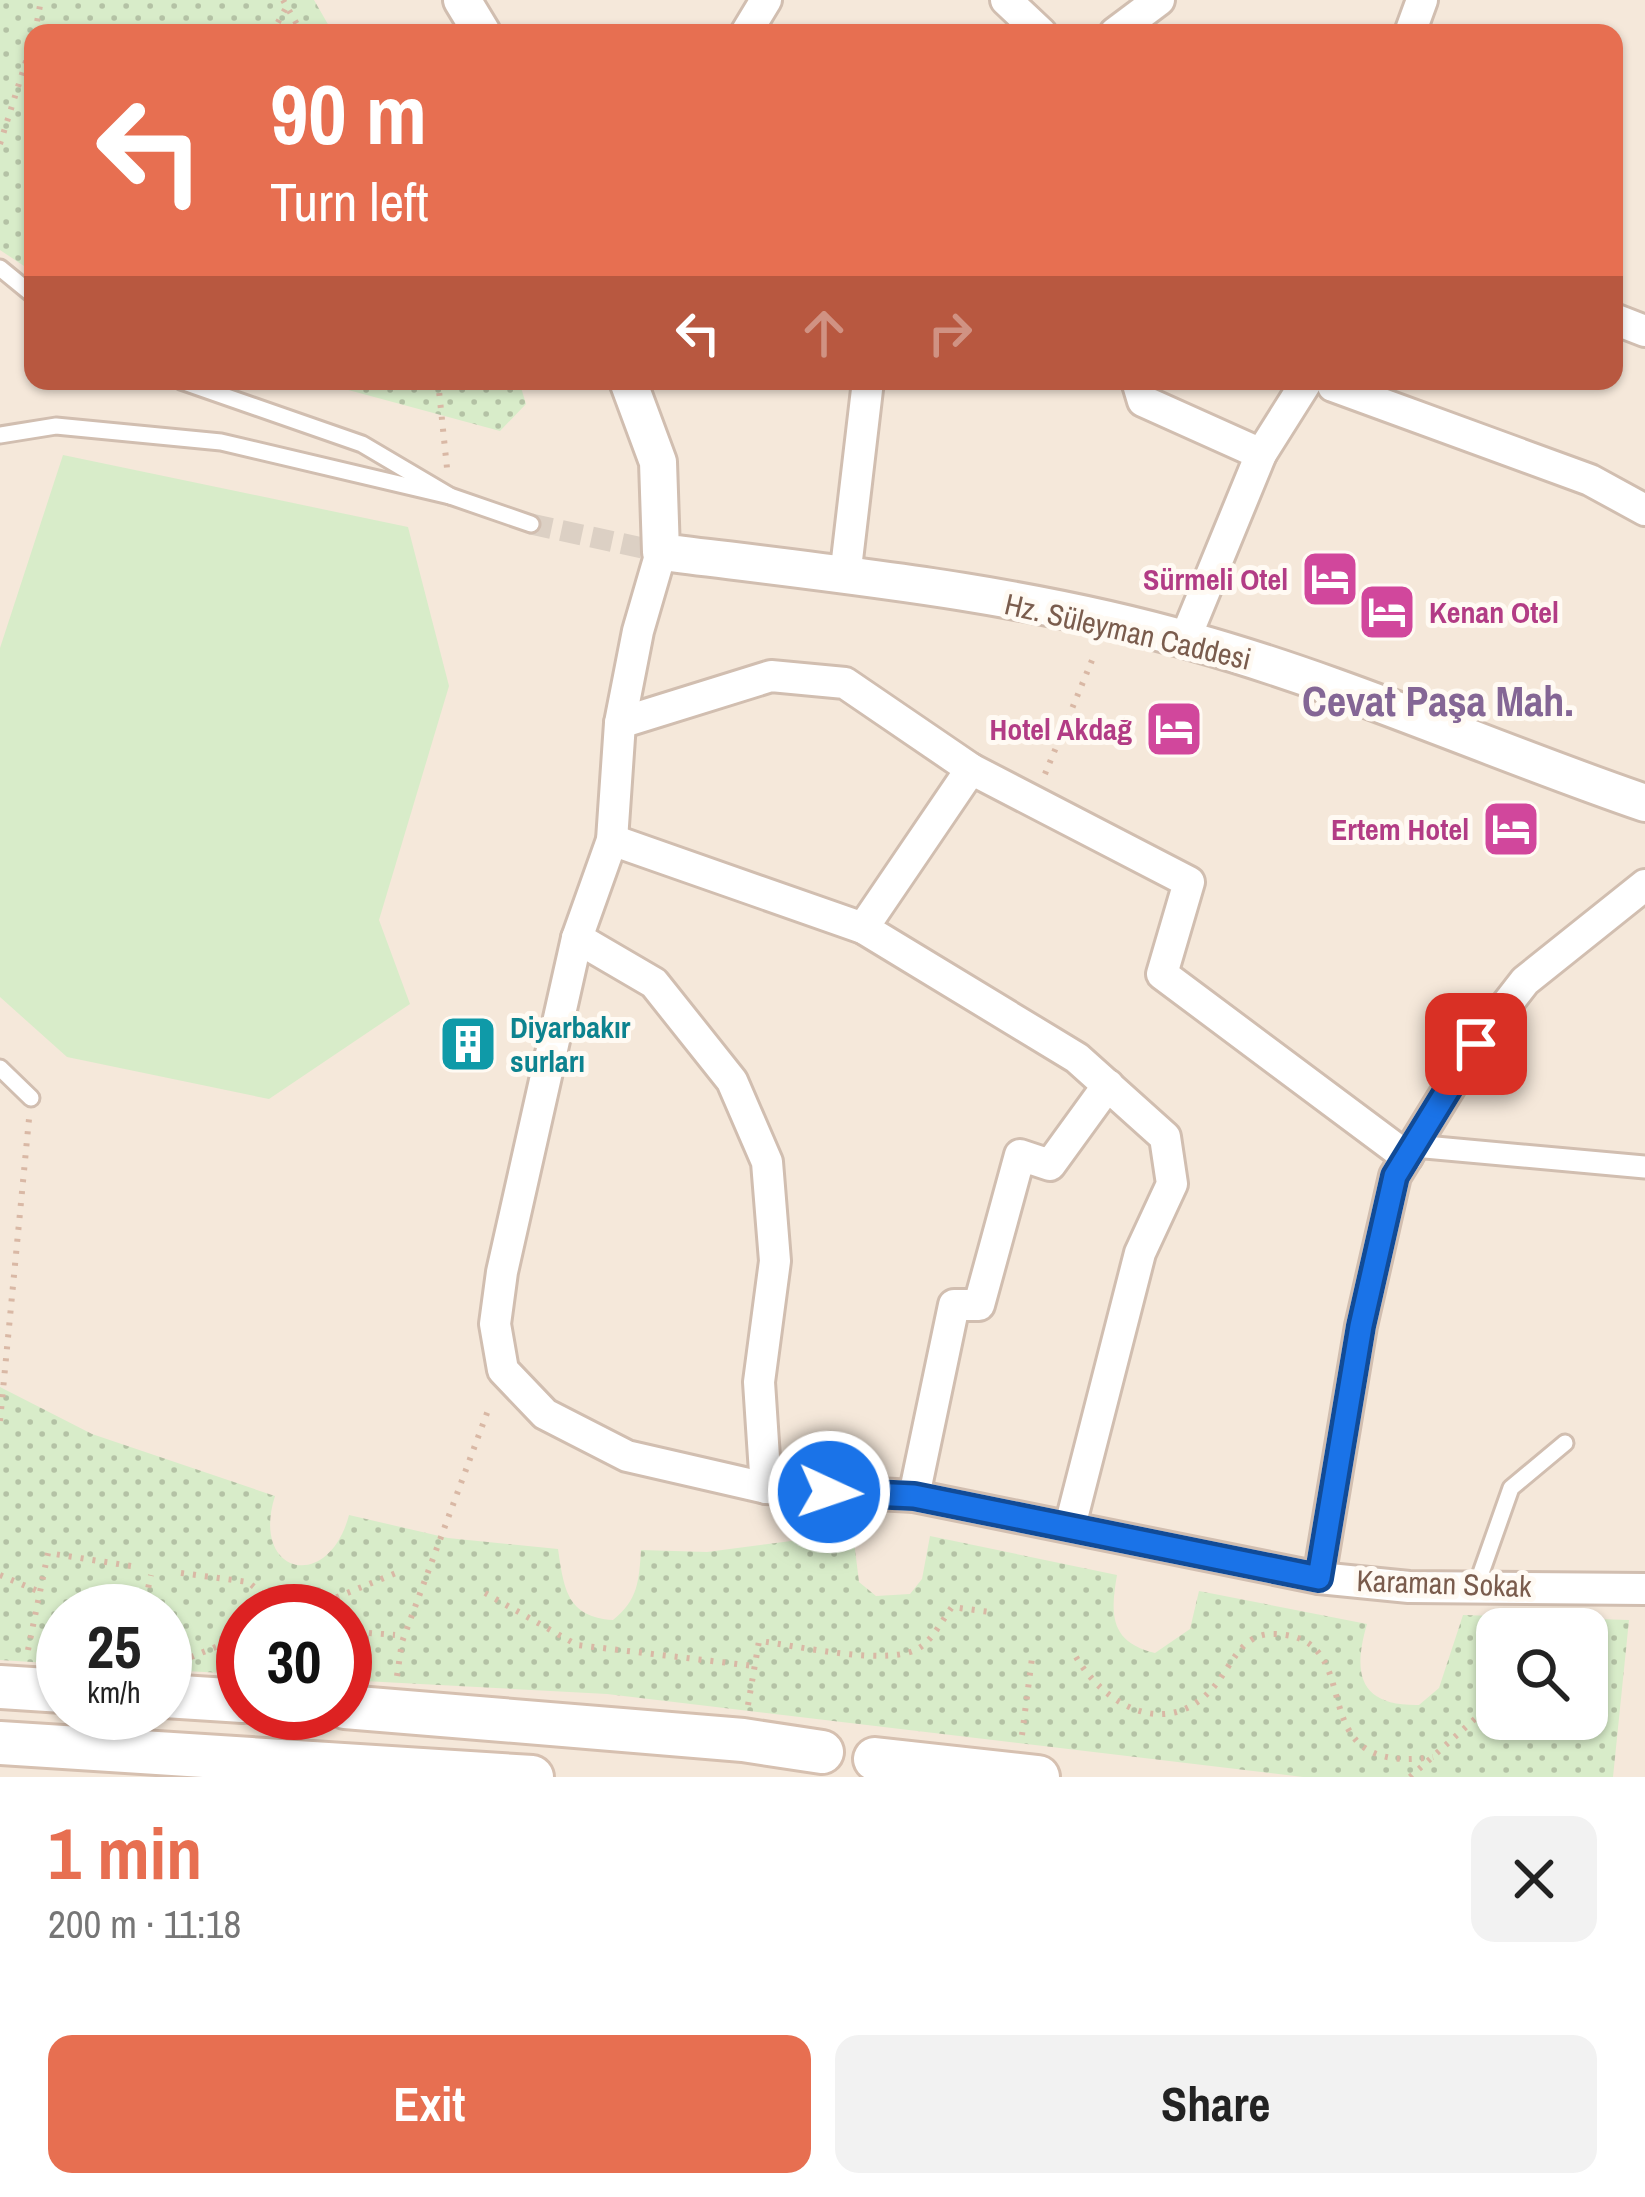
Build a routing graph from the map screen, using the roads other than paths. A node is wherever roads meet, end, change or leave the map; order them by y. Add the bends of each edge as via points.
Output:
1 (1006, 0) edge
2 (1159, 0) edge
3 (1031, 24) edge
4 (1126, 24) edge
5 (0, 268) edge
6 (24, 288) edge
7 (207, 390) edge
8 (631, 390) edge
9 (867, 390) edge
10 (1140, 390) edge
11 (1315, 390) edge
12 (1344, 390) edge
13 (0, 435) edge
14 (1261, 454) junction
15 (450, 496) junction
16 (1645, 510) edge
17 (531, 524) tunnel mouth
18 (662, 552) junction
19 (845, 577) junction
20 (1185, 639) junction
21 (620, 723) junction
22 (971, 769) junction
23 (1645, 803) edge
24 (612, 840) junction
25 (1645, 885) edge
26 (863, 928) junction
27 (577, 938) junction
28 (0, 1068) edge
29 (1108, 1085) junction
30 (31, 1098) road end
31 (1410, 1152) junction
32 (1645, 1167) edge
33 (1565, 1443) dead end
34 (766, 1488) junction
35 (914, 1496) junction
36 (1070, 1526) junction
37 (1319, 1578) junction
38 (1476, 1586) junction
39 (1645, 1589) edge
40 (372, 1708) edge
41 (0, 1743) edge
42 (812, 1764) edge
43 (879, 1768) edge
44 (424, 1774) edge
45 (1028, 1776) edge
46 (532, 1777) edge

1 - 3 street
2 - 4 street
5 - 6 lane
7 - 15 lane via 362,444
8 - 18 street via 658,462
9 - 19 street
10 - 14 street via 1143,401
11 - 14 street
12 - 16 street via 1590,480
13 - 15 lane via 56,426 221,442
14 - 20 street
15 - 17 lane
18 - 19 street, Hz. Süleyman Caddesi
18 - 21 street
19 - 20 street, Hz. Süleyman Caddesi
20 - 23 street, Hz. Süleyman Caddesi via 1293,671
21 - 22 street via 771,676 844,683
21 - 24 street
22 - 26 street
22 - 31 street via 1189,882 1162,974
24 - 26 street
24 - 27 street
25 - 31 street via 1525,980
26 - 29 street via 1077,1058
27 - 34 street via 654,983 732,1081 767,1162 775,1261 759,1382
27 - 34 street, Karaman Sokak via 502,1272 495,1324 503,1370 544,1414 627,1456
28 - 30 lane
29 - 35 street via 1050,1165 1020,1155 980,1305 954,1305
29 - 36 street via 1165,1137 1172,1184 1140,1253
31 - 32 street
31 - 37 street via 1395,1176 1361,1326
33 - 38 lane via 1511,1487
34 - 35 street, Karaman Sokak
35 - 36 street, Karaman Sokak
36 - 37 street, Karaman Sokak
37 - 38 street, Karaman Sokak
38 - 39 street, Karaman Sokak
40 - 42 main road via 743,1740
41 - 44 main road
42 - 43 main road via 850,1746
43 - 45 main road
44 - 46 main road

